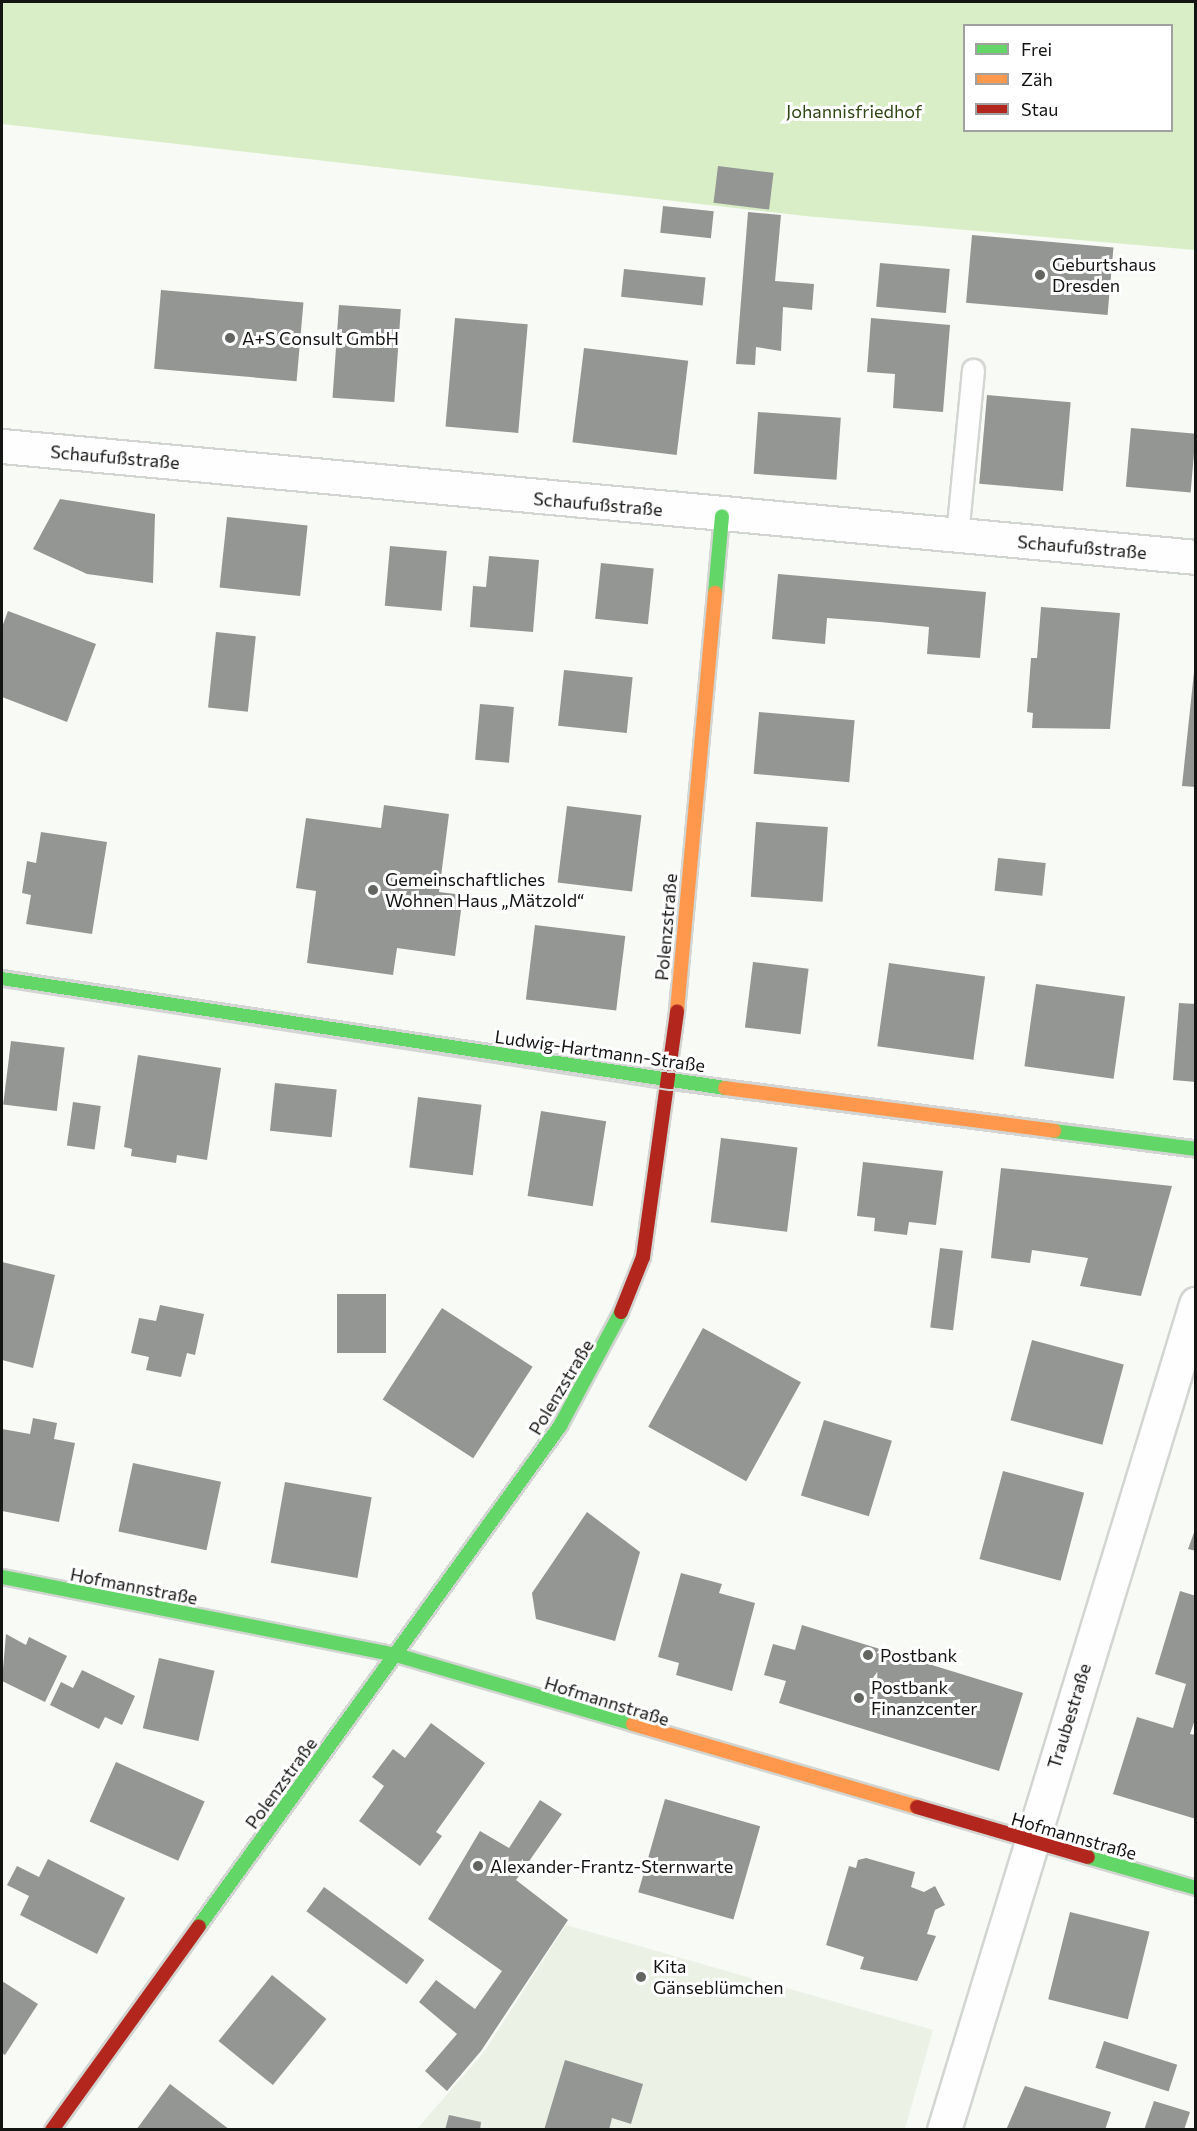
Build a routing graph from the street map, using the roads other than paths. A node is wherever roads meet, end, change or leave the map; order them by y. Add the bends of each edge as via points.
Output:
1 (973, 370) dead end
2 (2, 446) edge
3 (722, 516) junction
4 (957, 536) junction
5 (1196, 557) edge
6 (2, 978) edge
7 (671, 1081) junction
8 (1196, 1149) edge
9 (1196, 1304) edge
10 (2, 1577) edge
11 (396, 1655) junction
12 (1030, 1842) junction
13 (1196, 1888) edge
14 (52, 2130) edge
15 (944, 2130) edge

1 - 4 lane
2 - 3 street, Schaufußstraße
3 - 4 street, Schaufußstraße
3 - 7 street, Polenzstraße
4 - 5 street, Schaufußstraße
6 - 7 street, Ludwig-Hartmann-Straße
7 - 8 street, Ludwig-Hartmann-Straße
7 - 11 street, Polenzstraße via 643,1257 609,1342 560,1426
9 - 12 street, Traubestraße
10 - 11 street, Hofmannstraße
11 - 12 street, Hofmannstraße
11 - 14 street, Polenzstraße
12 - 13 street, Hofmannstraße
12 - 15 street, Traubestraße

